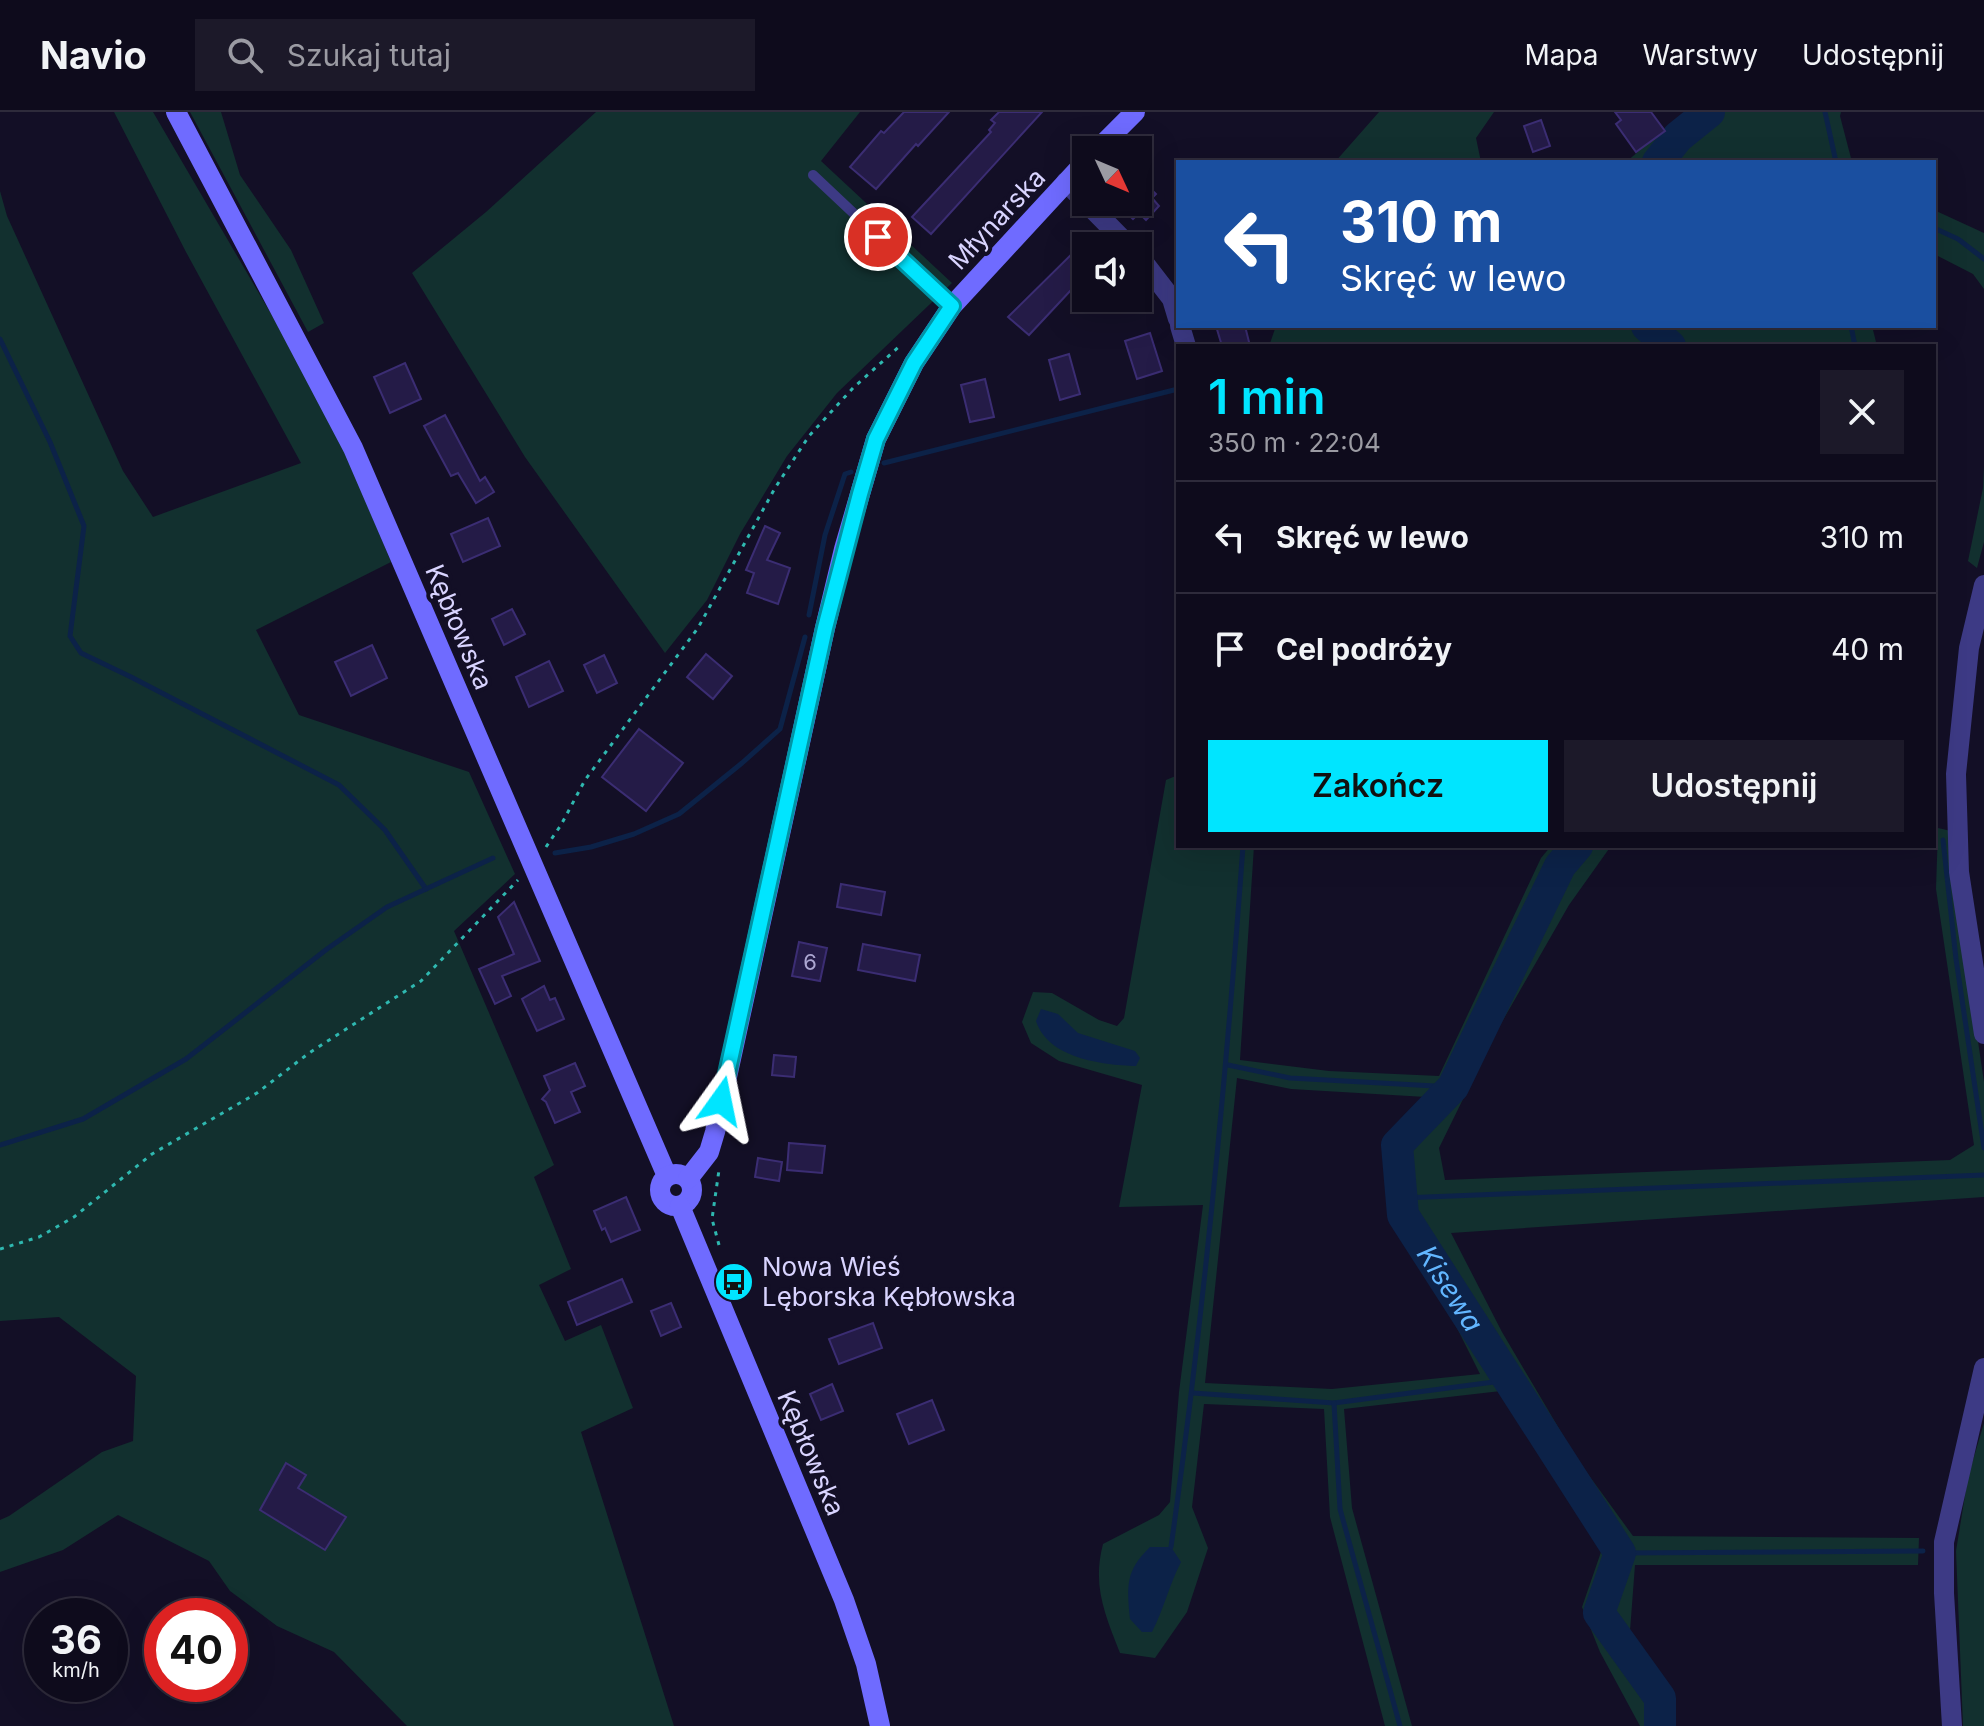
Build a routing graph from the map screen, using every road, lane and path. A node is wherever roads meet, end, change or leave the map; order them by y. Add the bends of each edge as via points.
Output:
1 (176, 112) edge
2 (1135, 112) edge
3 (1111, 136) edge
4 (813, 175) dead end
5 (1072, 176) edge
6 (1066, 182) junction
7 (1115, 232) edge
8 (1152, 273) edge
9 (952, 306) junction
10 (1176, 312) edge
11 (1984, 585) edge
12 (1984, 1034) edge
13 (667, 1176) junction
14 (688, 1179) junction
15 (680, 1206) junction
16 (1984, 1368) edge
17 (880, 1726) edge
18 (1952, 1726) edge

1 - 13 street, Kębłowska via 353,448
2 - 3 street
4 - 9 lane
5 - 6 street, Młynarska
6 - 7 street
6 - 9 street, Młynarska
8 - 10 street
9 - 14 street, Młynarska via 914,363 876,439 825,628 715,1132 709,1152
11 - 12 street via 1969,648 1956,774 1959,872
13 - 14 street
13 - 15 street, Kębłowska via 660,1193 667,1203
14 - 15 street via 690,1198
15 - 17 street, Kębłowska via 844,1600
16 - 18 street via 1944,1542

